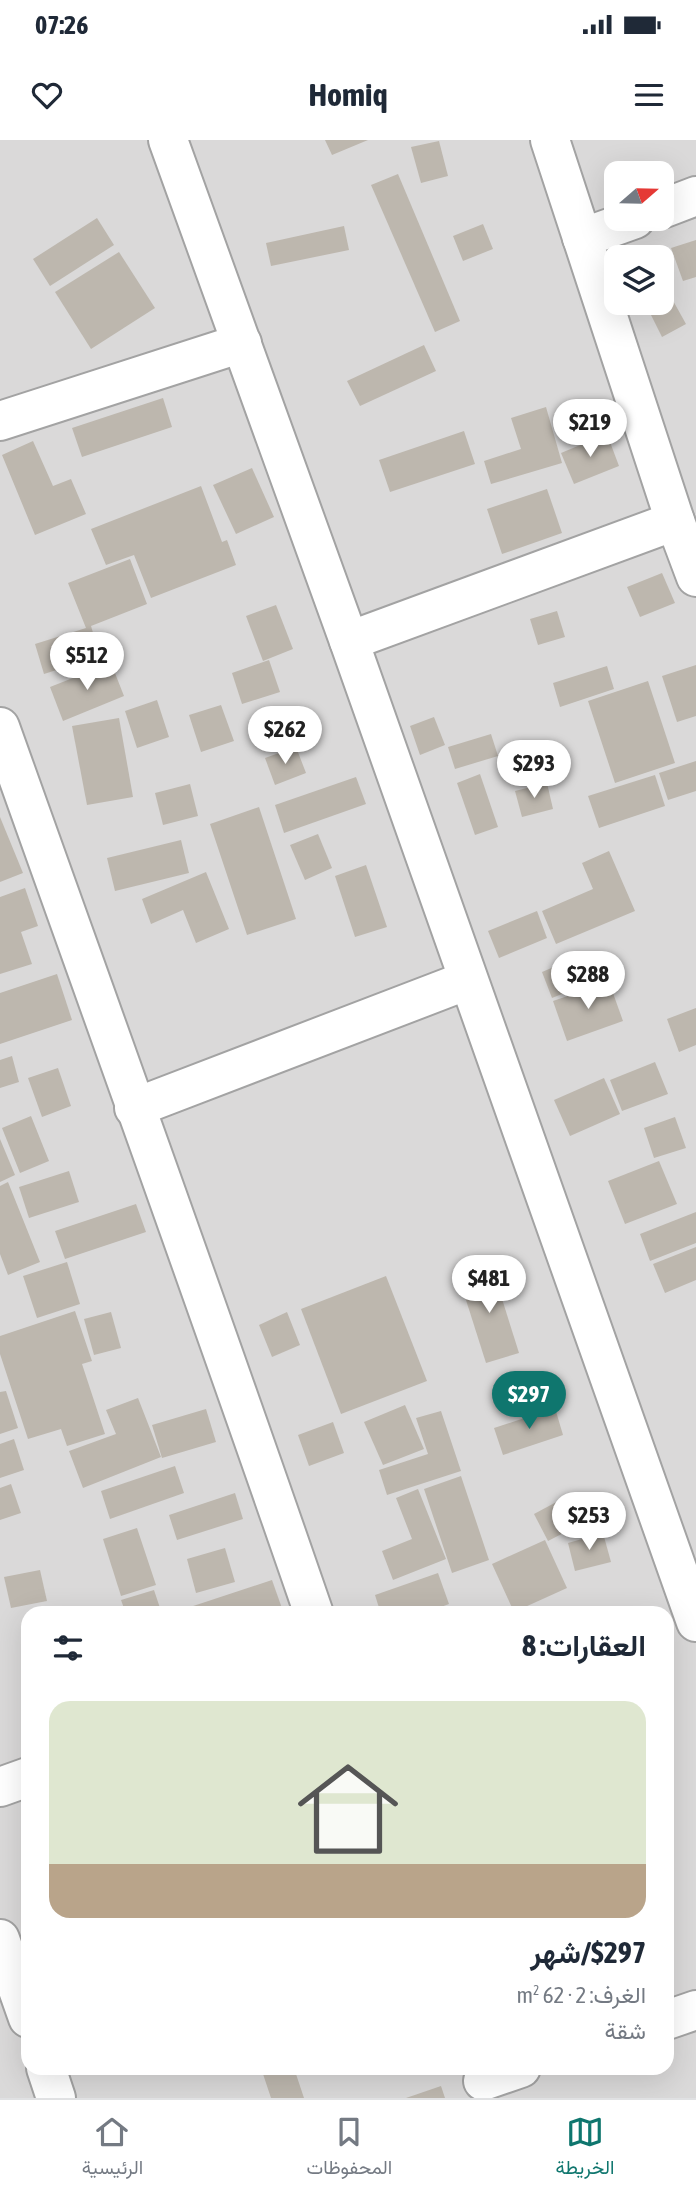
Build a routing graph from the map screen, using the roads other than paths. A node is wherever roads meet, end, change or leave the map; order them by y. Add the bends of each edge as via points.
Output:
1 (168, 140) edge
2 (550, 140) edge
3 (696, 196) edge
4 (674, 204) edge
5 (604, 230) edge
6 (582, 238) junction
7 (242, 343) junction
8 (0, 421) edge
9 (675, 521) junction
10 (696, 577) edge
11 (349, 641) junction
12 (2, 736) edge
13 (468, 980) junction
14 (134, 1108) junction
15 (688, 1577) edge
16 (311, 1606) edge
17 (696, 1622) edge
18 (21, 1780) edge
19 (0, 1787) edge
20 (0, 1939) edge
21 (21, 1998) edge
22 (696, 2010) edge
23 (674, 2018) edge
24 (48, 2075) edge
25 (503, 2075) edge
26 (483, 2083) edge
27 (56, 2098) edge

1 - 7 street
2 - 6 street
3 - 4 street
5 - 6 street
6 - 9 street
7 - 8 street
7 - 11 street
9 - 10 street
9 - 11 street
11 - 13 street
12 - 14 street
13 - 14 street
13 - 15 street
14 - 16 street
15 - 17 street
18 - 19 street
20 - 21 street
22 - 23 street
24 - 27 street
25 - 26 street

